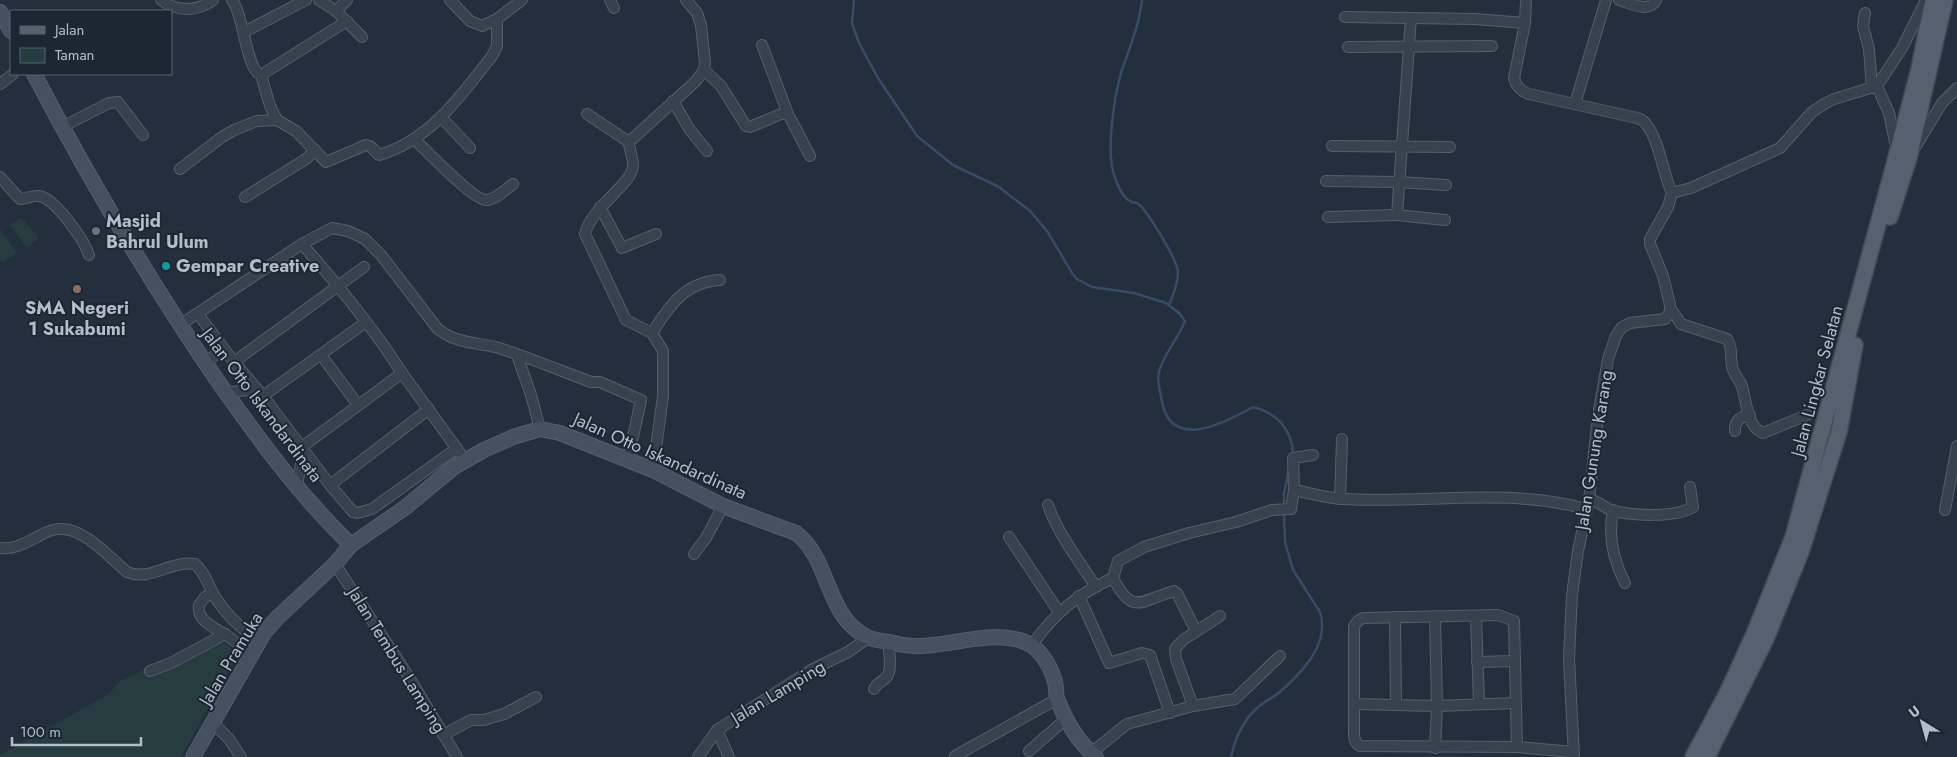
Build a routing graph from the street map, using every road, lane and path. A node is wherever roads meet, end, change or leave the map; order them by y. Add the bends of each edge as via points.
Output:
1 (161, 0) edge
2 (213, 0) edge
3 (232, 0) edge
4 (306, 0) edge
5 (319, 0) edge
6 (347, 0) edge
7 (450, 0) edge
8 (522, 0) edge
9 (686, 0) edge
10 (1526, 0) edge
11 (1606, 0) edge
12 (1619, 0) edge
13 (1656, 0) edge
14 (1926, 0) edge
15 (1933, 0) edge
16 (1945, 0) edge
17 (336, 11) junction
18 (1865, 12) dead end
19 (1345, 16) dead end
20 (1, 17) edge
21 (1411, 18) junction
22 (497, 20) junction
23 (346, 21) junction
24 (1526, 23) junction
25 (10, 30) edge
26 (244, 32) junction
27 (362, 37) dead end
28 (762, 45) dead end
29 (1492, 46) dead end
30 (1348, 47) dead end
31 (1409, 48) junction
32 (704, 70) junction
33 (12, 75) edge
34 (35, 75) edge
35 (261, 75) junction
36 (0, 84) edge
37 (1875, 87) junction
38 (1957, 88) edge
39 (673, 101) junction
40 (1575, 104) junction
41 (587, 114) dead end
42 (788, 114) junction
43 (441, 118) junction
44 (277, 120) junction
45 (62, 128) junction
46 (143, 135) dead end
47 (414, 140) junction
48 (629, 142) junction
49 (1332, 146) dead end
50 (1450, 147) dead end
51 (470, 148) dead end
52 (1402, 148) junction
53 (315, 150) junction
54 (707, 150) dead end
55 (1903, 155) junction
56 (810, 156) dead end
57 (180, 169) dead end
58 (0, 177) edge
59 (1326, 182) dead end
60 (1399, 182) junction
61 (513, 184) dead end
62 (1446, 185) dead end
63 (1672, 193) junction
64 (245, 197) dead end
65 (600, 207) junction
66 (1397, 215) junction
67 (1328, 217) dead end
68 (1445, 220) dead end
69 (656, 234) dead end
70 (302, 244) junction
71 (89, 255) dead end
72 (364, 267) dead end
73 (720, 280) dead end
74 (338, 285) junction
75 (1671, 309) junction
76 (198, 314) junction
77 (366, 322) junction
78 (180, 326) junction
79 (652, 333) junction
80 (224, 349) junction
81 (321, 355) junction
82 (517, 355) junction
83 (234, 362) junction
84 (205, 363) junction
85 (402, 372) junction
86 (226, 393) junction
87 (263, 396) junction
88 (358, 405) junction
89 (429, 409) junction
90 (1750, 415) junction
91 (1808, 415) dead end
92 (540, 429) junction
93 (1735, 430) dead end
94 (1342, 439) dead end
95 (1957, 446) edge
96 (302, 447) junction
97 (457, 448) junction
98 (1313, 455) dead end
99 (628, 460) junction
100 (465, 461) junction
101 (653, 470) junction
102 (297, 485) junction
103 (330, 485) junction
104 (1690, 487) dead end
105 (1294, 490) junction
106 (1340, 499) junction
107 (1588, 504) junction
108 (1048, 505) dead end
109 (723, 506) junction
110 (1613, 510) junction
111 (1945, 510) dead end
112 (1009, 537) dead end
113 (351, 544) junction
114 (0, 548) edge
115 (694, 554) dead end
116 (335, 564) junction
117 (1113, 578) junction
118 (1626, 582) dead end
119 (1096, 587) junction
120 (212, 593) junction
121 (1079, 596) junction
122 (1058, 612) junction
123 (1220, 616) dead end
124 (1435, 616) junction
125 (1476, 616) junction
126 (1395, 617) junction
127 (1196, 631) junction
128 (225, 634) junction
129 (1760, 636) junction
130 (868, 638) junction
131 (260, 641) junction
132 (888, 642) junction
133 (1031, 646) junction
134 (252, 655) junction
135 (1280, 656) dead end
136 (1515, 661) junction
137 (1477, 662) junction
138 (150, 671) dead end
139 (874, 689) dead end
140 (536, 697) dead end
141 (1057, 699) junction
142 (1516, 702) junction
143 (1479, 703) junction
144 (1355, 704) junction
145 (1396, 704) junction
146 (1193, 706) junction
147 (1437, 706) junction
148 (1170, 713) junction
149 (1066, 719) junction
150 (213, 723) junction
151 (717, 730) junction
152 (443, 735) junction
153 (1516, 747) junction
154 (1436, 748) junction
155 (1029, 751) dead end
156 (1094, 755) edge
157 (1574, 755) edge
158 (955, 756) edge
159 (193, 757) edge
160 (241, 757) edge
161 (457, 757) edge
162 (698, 757) edge
163 (729, 757) edge
164 (1693, 757) edge
165 (1708, 757) edge

1 - 2 street via 174,7 196,9
3 - 26 street via 239,11
4 - 26 street
5 - 17 street
6 - 17 street
7 - 22 street via 477,25
8 - 22 street
9 - 32 street via 697,13 701,25
10 - 24 street
11 - 40 street
12 - 13 street via 1646,8
14 - 37 street via 1902,48
15 - 55 main road, Jalan Lingkar Selatan
16 - 55 main road, Jalan Lingkar Selatan
17 - 23 street
18 - 37 street via 1863,26
19 - 21 street
20 - 25 main road
21 - 24 street
21 - 31 street
22 - 43 street via 499,33 492,56
23 - 27 street
23 - 35 street
24 - 40 street via 1514,78 1518,87 1529,94
26 - 35 street via 254,69
28 - 42 street
29 - 31 street
30 - 31 street
31 - 52 street
32 - 39 street
32 - 42 street via 720,86 748,127
33 - 36 street
34 - 45 main road, Jalan Otto Iskandardinata
35 - 44 street
37 - 55 street via 1889,113
37 - 63 street via 1826,103 1812,112 1780,148 1691,188
38 - 55 street
39 - 48 street
39 - 54 street via 690,130
40 - 63 street via 1646,122
41 - 48 street
42 - 56 street
43 - 47 street
43 - 51 street
44 - 53 street via 296,131
44 - 57 street via 257,121 234,130
45 - 46 street via 109,103 118,102
45 - 78 main road, Jalan Otto Iskandardinata
47 - 53 street via 380,155 366,145 326,162
47 - 61 street via 469,192 482,199 492,199
48 - 65 street via 633,165 631,173
49 - 52 street
50 - 52 street
52 - 60 street
53 - 64 street
55 - 129 main road, Jalan Lingkar Selatan via 1859,329 1839,432 1801,552
58 - 71 street via 20,199 38,196 52,202 83,242
59 - 60 street
60 - 62 street
60 - 66 street
63 - 75 street via 1650,239
65 - 69 street via 622,248
65 - 79 street via 587,225 586,237 626,320
66 - 67 street
66 - 68 street
70 - 74 street
70 - 76 street
70 - 82 street via 332,228 358,234 373,245 444,335
72 - 74 street
73 - 79 street via 702,282 677,299
74 - 77 street
74 - 83 street
75 - 90 street via 1680,324 1727,339 1732,366
75 - 107 street, Jalan Gunung Karang via 1665,318 1626,324 1618,330 1608,359 1598,416
76 - 78 street
76 - 80 street
77 - 81 street
77 - 85 street
78 - 84 main road, Jalan Otto Iskandardinata
79 - 101 street via 664,356 663,396
80 - 83 street
80 - 84 street
81 - 87 street
81 - 88 street
82 - 92 street
82 - 99 street via 591,382 600,382 642,400
83 - 87 street
84 - 86 main road, Jalan Otto Iskandardinata
85 - 88 street
85 - 89 street
86 - 87 street via 246,390
86 - 102 main road, Jalan Otto Iskandardinata
87 - 96 street
88 - 96 street
89 - 97 street
89 - 103 street
90 - 91 street via 1756,429 1764,433
90 - 93 street via 1737,421
92 - 99 main road, Jalan Otto Iskandardinata via 560,433
92 - 100 main road, Jalan Otto Iskandardinata via 513,437
94 - 106 street
95 - 111 street
96 - 102 street
96 - 103 street
97 - 100 street
97 - 103 street via 366,511 353,512
98 - 105 street via 1292,458
99 - 101 main road, Jalan Otto Iskandardinata
100 - 113 main road, Jalan Otto Iskandardinata
101 - 109 main road, Jalan Otto Iskandardinata
102 - 113 main road, Jalan Otto Iskandardinata
104 - 110 street via 1694,504 1691,509 1642,515
105 - 106 street
105 - 117 street via 1293,506 1288,510 1272,510 1144,547 1120,559
106 - 107 street via 1457,497
107 - 110 street via 1595,500
107 - 157 street, Jalan Gunung Karang via 1572,595 1569,658
108 - 119 street via 1070,548
109 - 115 street
109 - 130 main road, Jalan Otto Iskandardinata via 788,529 803,538 816,558 840,612 854,629
110 - 118 street via 1610,532 1619,571
112 - 122 street
113 - 116 main road, Jalan Pramuka
114 - 120 street via 10,549 62,528 99,547 131,574 144,576 195,564
116 - 131 main road, Jalan Pramuka via 277,618
116 - 152 street, Jalan Tembus Lamping
117 - 119 street
117 - 127 street via 1121,593 1132,603 1177,592
119 - 121 street
120 - 128 street via 198,605 199,612 208,624
120 - 131 street via 233,620
121 - 122 street
121 - 148 street via 1109,663 1142,652 1150,655
122 - 133 street
123 - 127 street
124 - 125 street
124 - 126 street
124 - 147 street
125 - 136 street via 1498,615 1514,621
125 - 137 street
126 - 144 street via 1363,618 1354,626
126 - 145 street
127 - 146 street via 1179,642 1174,653
128 - 134 street
128 - 138 street via 172,663
129 - 164 main road, Jalan Lingkar Selatan
129 - 165 main road, Jalan Lingkar Selatan
130 - 132 main road, Jalan Otto Iskandardinata
130 - 151 street, Jalan Lamping
131 - 134 main road, Jalan Pramuka
132 - 133 main road, Jalan Otto Iskandardinata via 919,646 1006,638
132 - 139 street via 889,672
133 - 141 main road via 1042,656 1051,672
134 - 150 main road, Jalan Pramuka
135 - 146 street via 1235,699
136 - 137 street
136 - 142 street
137 - 143 street
140 - 152 street via 504,714 472,720
141 - 149 main road
141 - 158 street
142 - 143 street
142 - 153 street
143 - 147 street
144 - 145 street
144 - 154 street via 1355,740 1360,746
145 - 147 street
146 - 148 street
147 - 154 street
148 - 156 street via 1127,724
149 - 155 street
149 - 156 main road
150 - 159 main road, Jalan Pramuka
150 - 160 street
151 - 162 street, Jalan Lamping
151 - 163 street
152 - 161 street, Jalan Tembus Lamping
153 - 154 street
153 - 157 street

